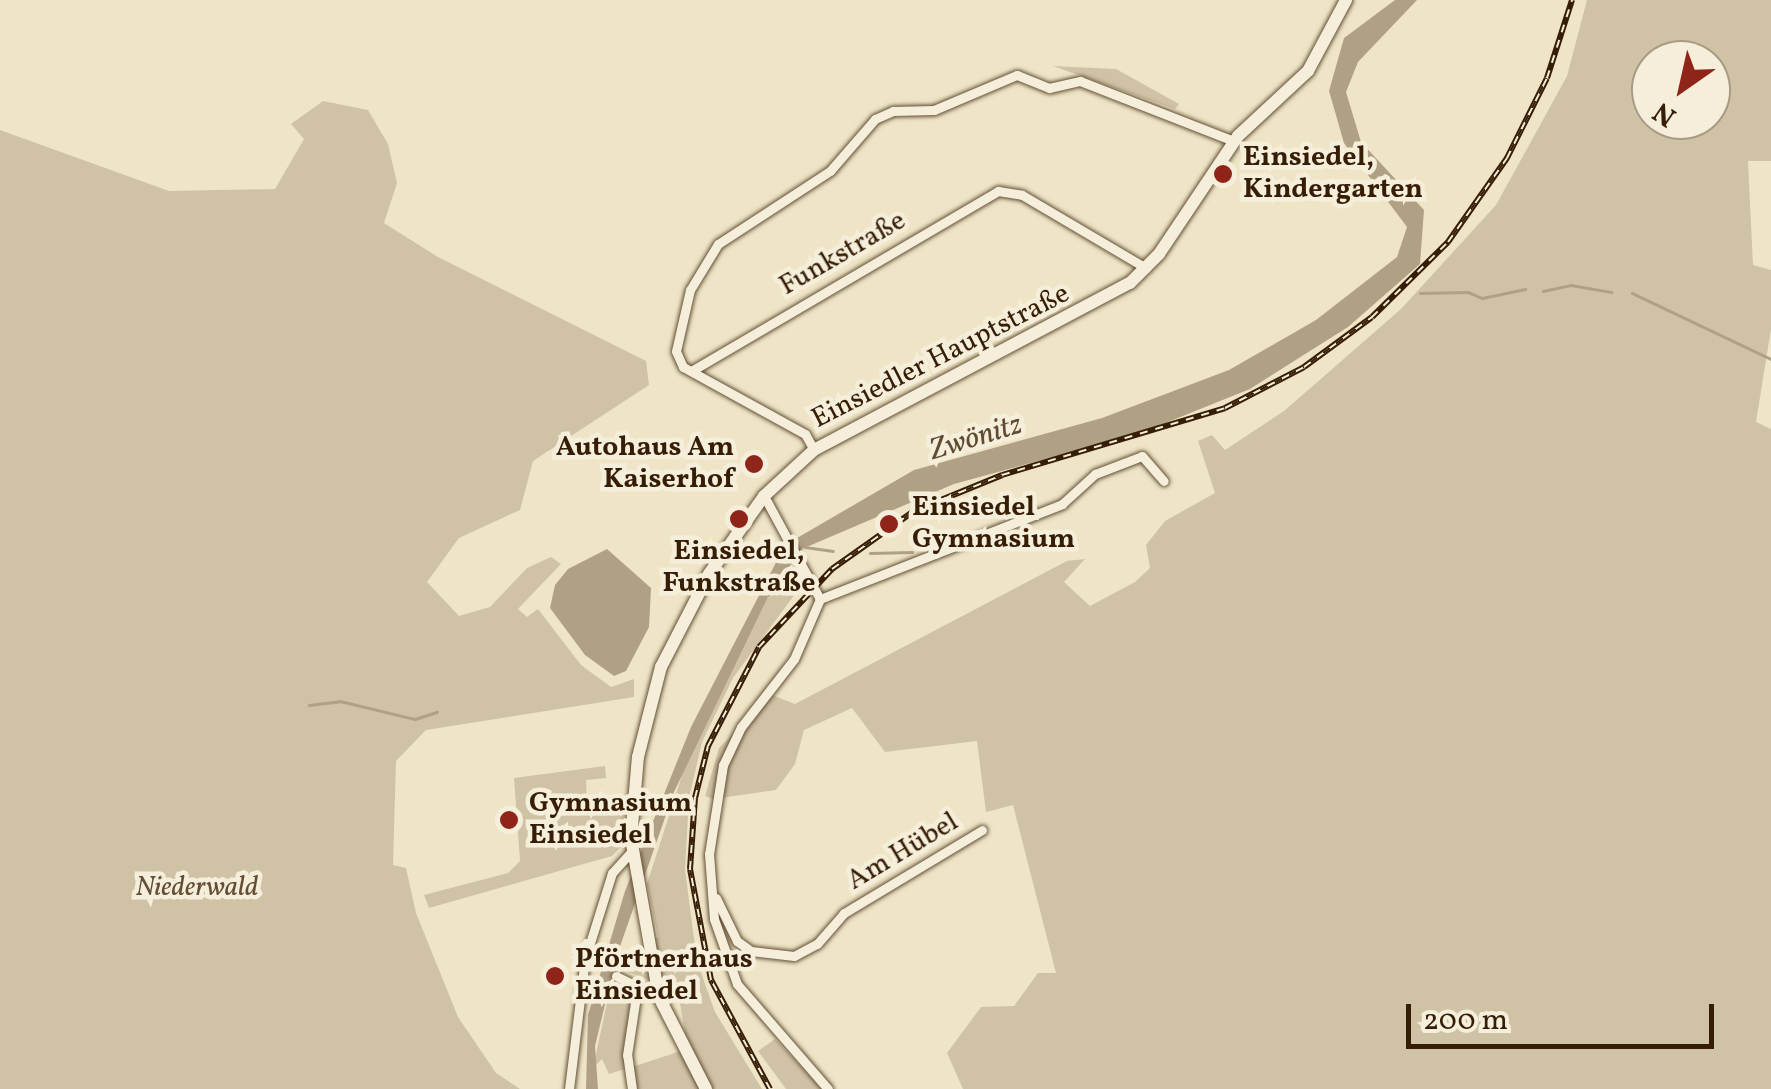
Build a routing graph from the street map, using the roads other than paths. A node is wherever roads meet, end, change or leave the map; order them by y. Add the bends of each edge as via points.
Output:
1 (1346, 0) edge
2 (1234, 141) junction
3 (1146, 268) junction
4 (694, 370) junction
5 (814, 450) junction
6 (1164, 481) dead end
7 (764, 496) junction
8 (820, 599) junction
9 (982, 830) dead end
10 (631, 852) junction
11 (716, 898) junction
12 (616, 976) dead end
13 (637, 990) junction
14 (659, 997) junction
15 (569, 1089) edge
16 (632, 1089) edge
17 (706, 1089) edge
18 (828, 1089) edge

1 - 2 main road, Einsiedler Hauptstraße via 1308,71
2 - 3 main road, Einsiedler Hauptstraße
2 - 4 street via 1175,113 1070,80 1050,88 1017,76 934,110 893,111 856,134 830,171 718,244 690,290 676,352 683,367
3 - 4 street, Funkstraße via 1022,195 998,191
3 - 5 main road, Einsiedler Hauptstraße via 1104,302
4 - 5 street via 805,434
5 - 7 main road, Einsiedler Hauptstraße
6 - 8 street via 1142,456 1095,474 1062,504
7 - 8 street
7 - 10 main road, Einsiedler Hauptstraße via 709,574 661,666 638,757
8 - 11 street via 794,659 741,727 723,765 709,854
9 - 11 street, Am Hübel via 844,913 817,944 794,956 751,951
10 - 14 main road, Einsiedler Hauptstraße
10 - 15 street via 612,873 585,960
11 - 18 street via 723,956 737,984
12 - 13 street
13 - 14 street
13 - 16 street via 627,1055
14 - 17 main road, Einsiedler Hauptstraße

